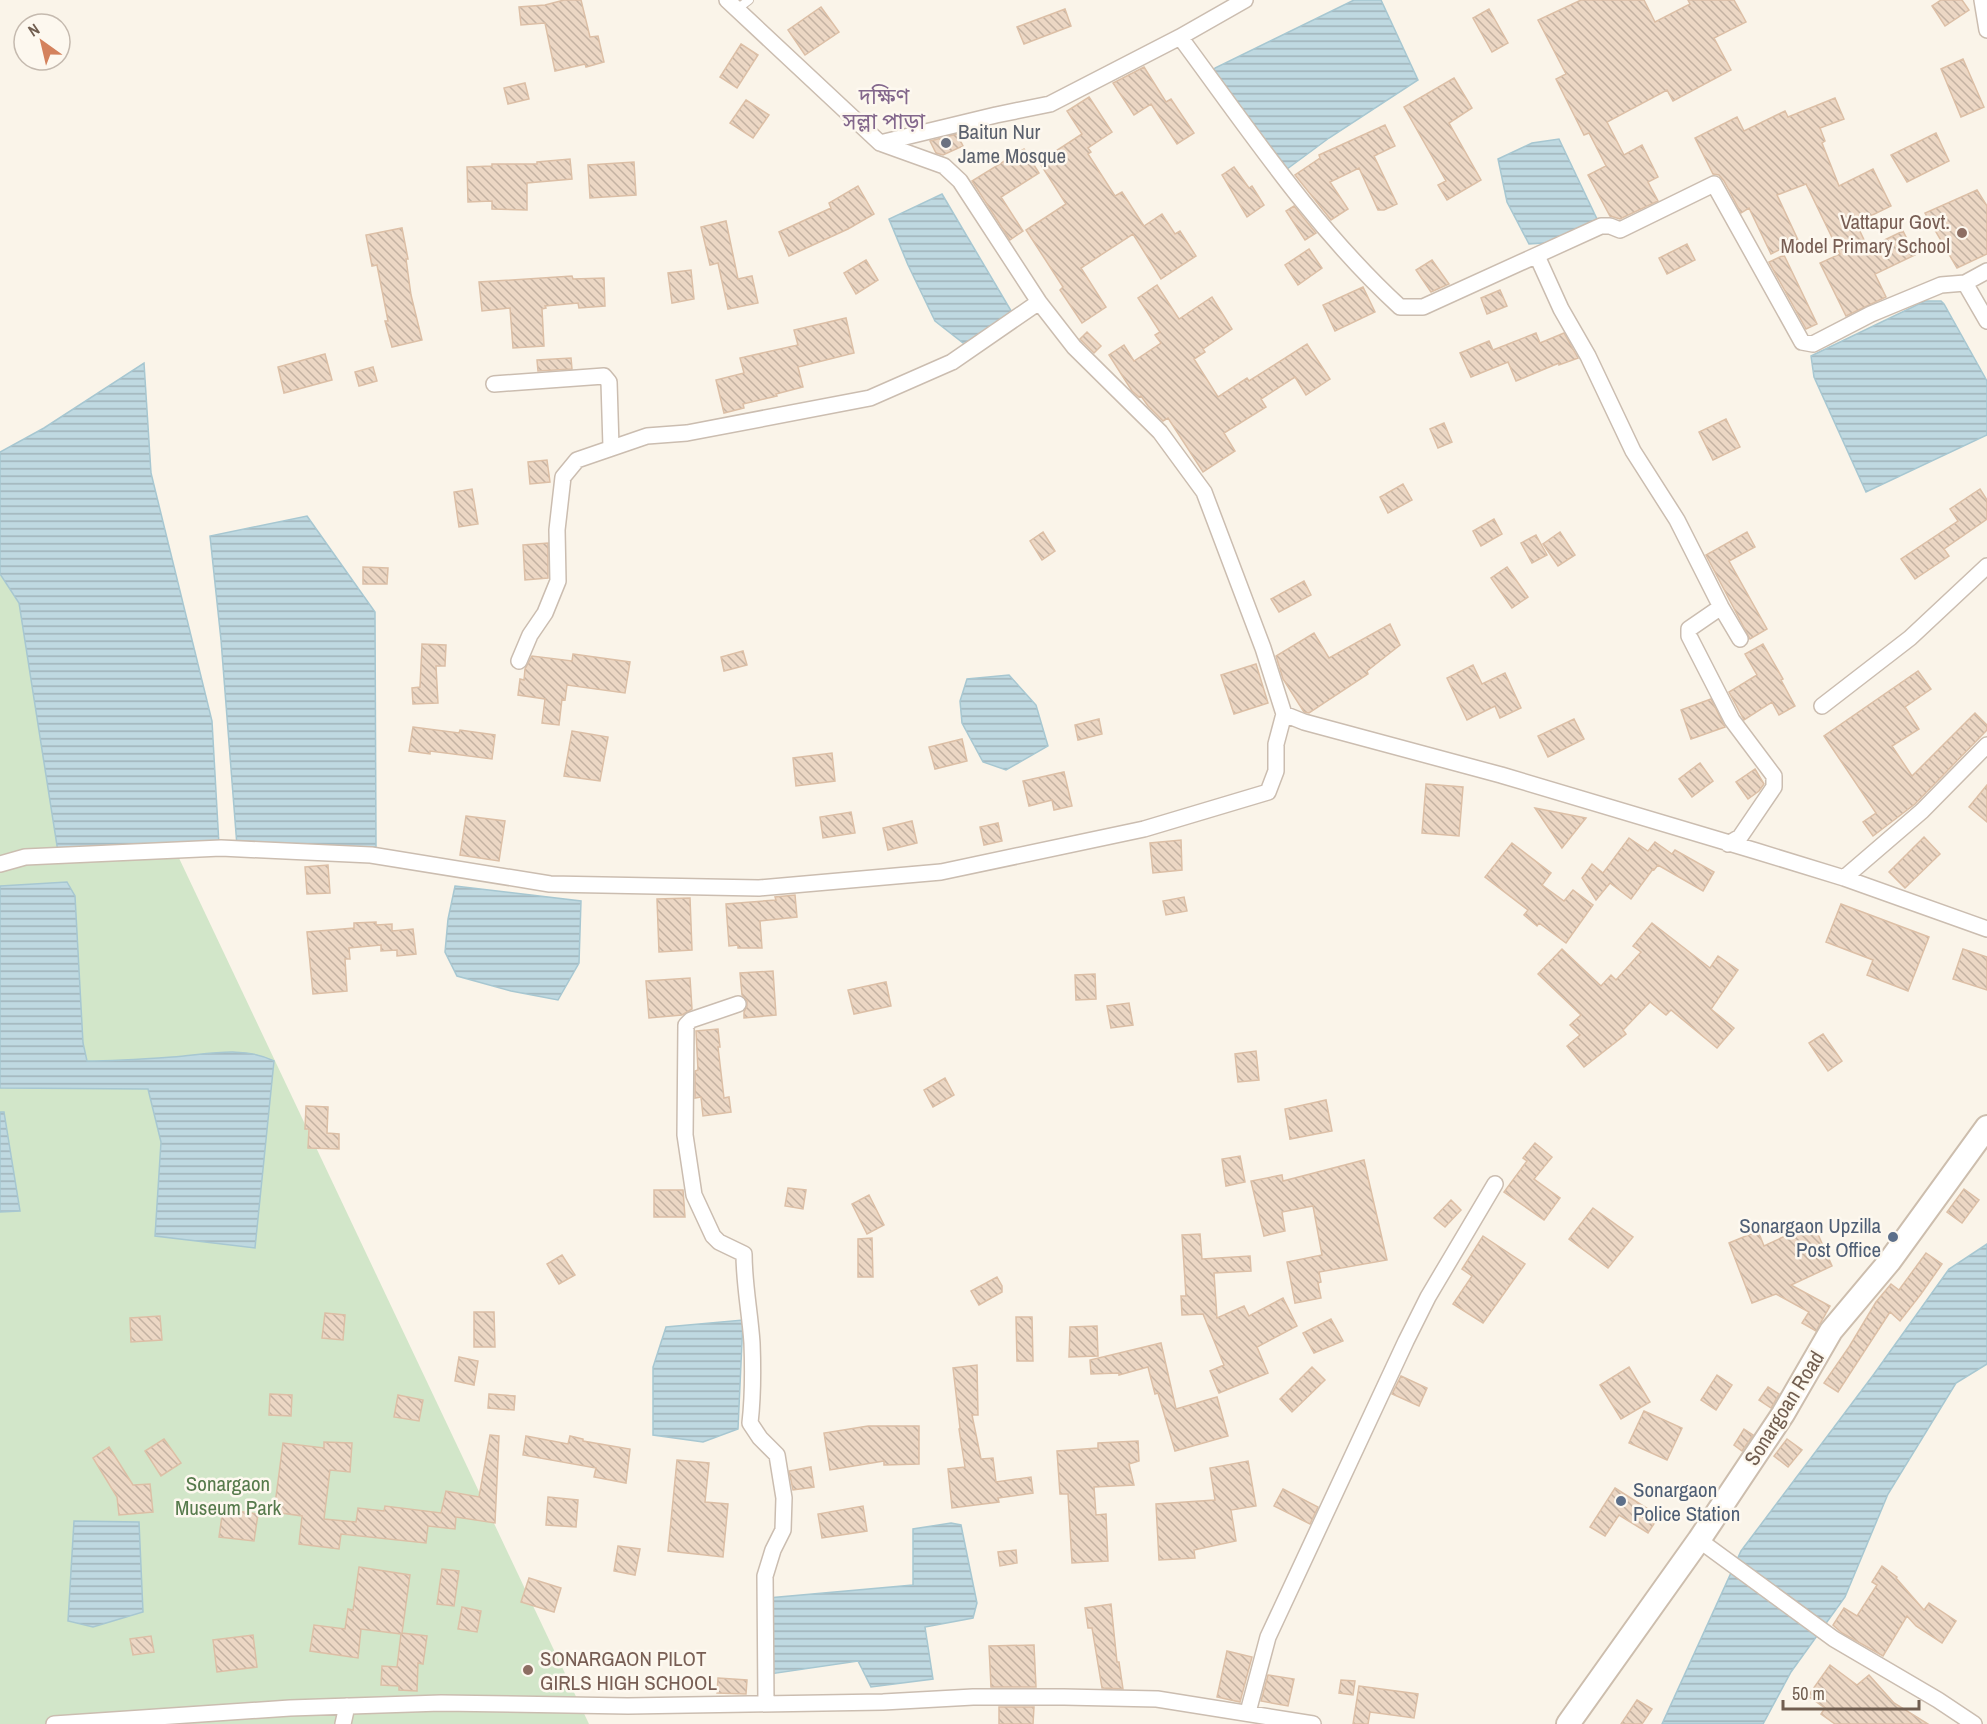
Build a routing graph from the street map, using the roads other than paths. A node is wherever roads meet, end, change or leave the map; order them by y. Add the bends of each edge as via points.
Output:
1 (1245, 0) edge
2 (1982, 0) edge
3 (738, 3) edge
4 (1987, 30) edge
5 (1180, 37) junction
6 (880, 143) junction
7 (1537, 256) junction
8 (1987, 271) edge
9 (1965, 283) junction
10 (1039, 302) junction
11 (1987, 321) edge
12 (494, 384) dead end
13 (610, 447) junction
14 (1987, 566) edge
15 (1721, 607) junction
16 (1740, 639) dead end
17 (519, 662) dead end
18 (1822, 706) dead end
19 (1284, 714) junction
20 (1987, 745) edge
21 (1728, 844) junction
22 (0, 864) edge
23 (1844, 878) junction
24 (1987, 929) edge
25 (738, 1004) dead end
26 (1987, 1127) edge
27 (1495, 1184) dead end
28 (1707, 1546) junction
29 (766, 1704) junction
30 (347, 1706) junction
31 (1248, 1712) junction
32 (54, 1724) edge
33 (343, 1724) edge
34 (1313, 1724) edge
35 (1568, 1724) edge
36 (1974, 1724) edge

1 - 5 street
2 - 4 street
3 - 6 street
5 - 6 street via 1050,104
5 - 7 street via 1293,190 1365,274 1400,306 1424,307
6 - 10 street via 944,166 960,181
7 - 9 street via 1601,226 1620,230 1714,184 1802,342 1813,344 1941,285
7 - 15 street via 1633,450 1677,520
8 - 9 street
9 - 11 street
10 - 13 street via 952,362 870,398 687,433 647,436
10 - 19 street via 1074,347 1160,432 1204,492
12 - 13 street via 604,376 609,382
13 - 17 street via 577,460 563,477 557,530 558,581
14 - 18 street via 1911,638
15 - 16 street
15 - 21 street via 1689,629 1689,636 1732,720 1774,776 1774,787 1740,837
19 - 21 street via 1304,723 1501,775
19 - 22 street via 1276,744 1276,771 1268,792 1144,829 941,872 759,888 549,884 371,855 221,848 25,857
20 - 23 street via 1922,811
21 - 23 street
23 - 24 street
25 - 29 street via 686,1025 685,1135 694,1195 713,1236 744,1254 752,1342 750,1423 777,1455 784,1498 783,1530 765,1576
26 - 28 main road, Sonargoan Road via 1889,1262 1831,1331
27 - 31 street via 1406,1341 1268,1637
28 - 35 main road, Sonargoan Road
28 - 36 street via 1834,1639
29 - 30 street
29 - 31 street via 1076,1697 1157,1699
30 - 32 street
30 - 33 street
31 - 34 street

